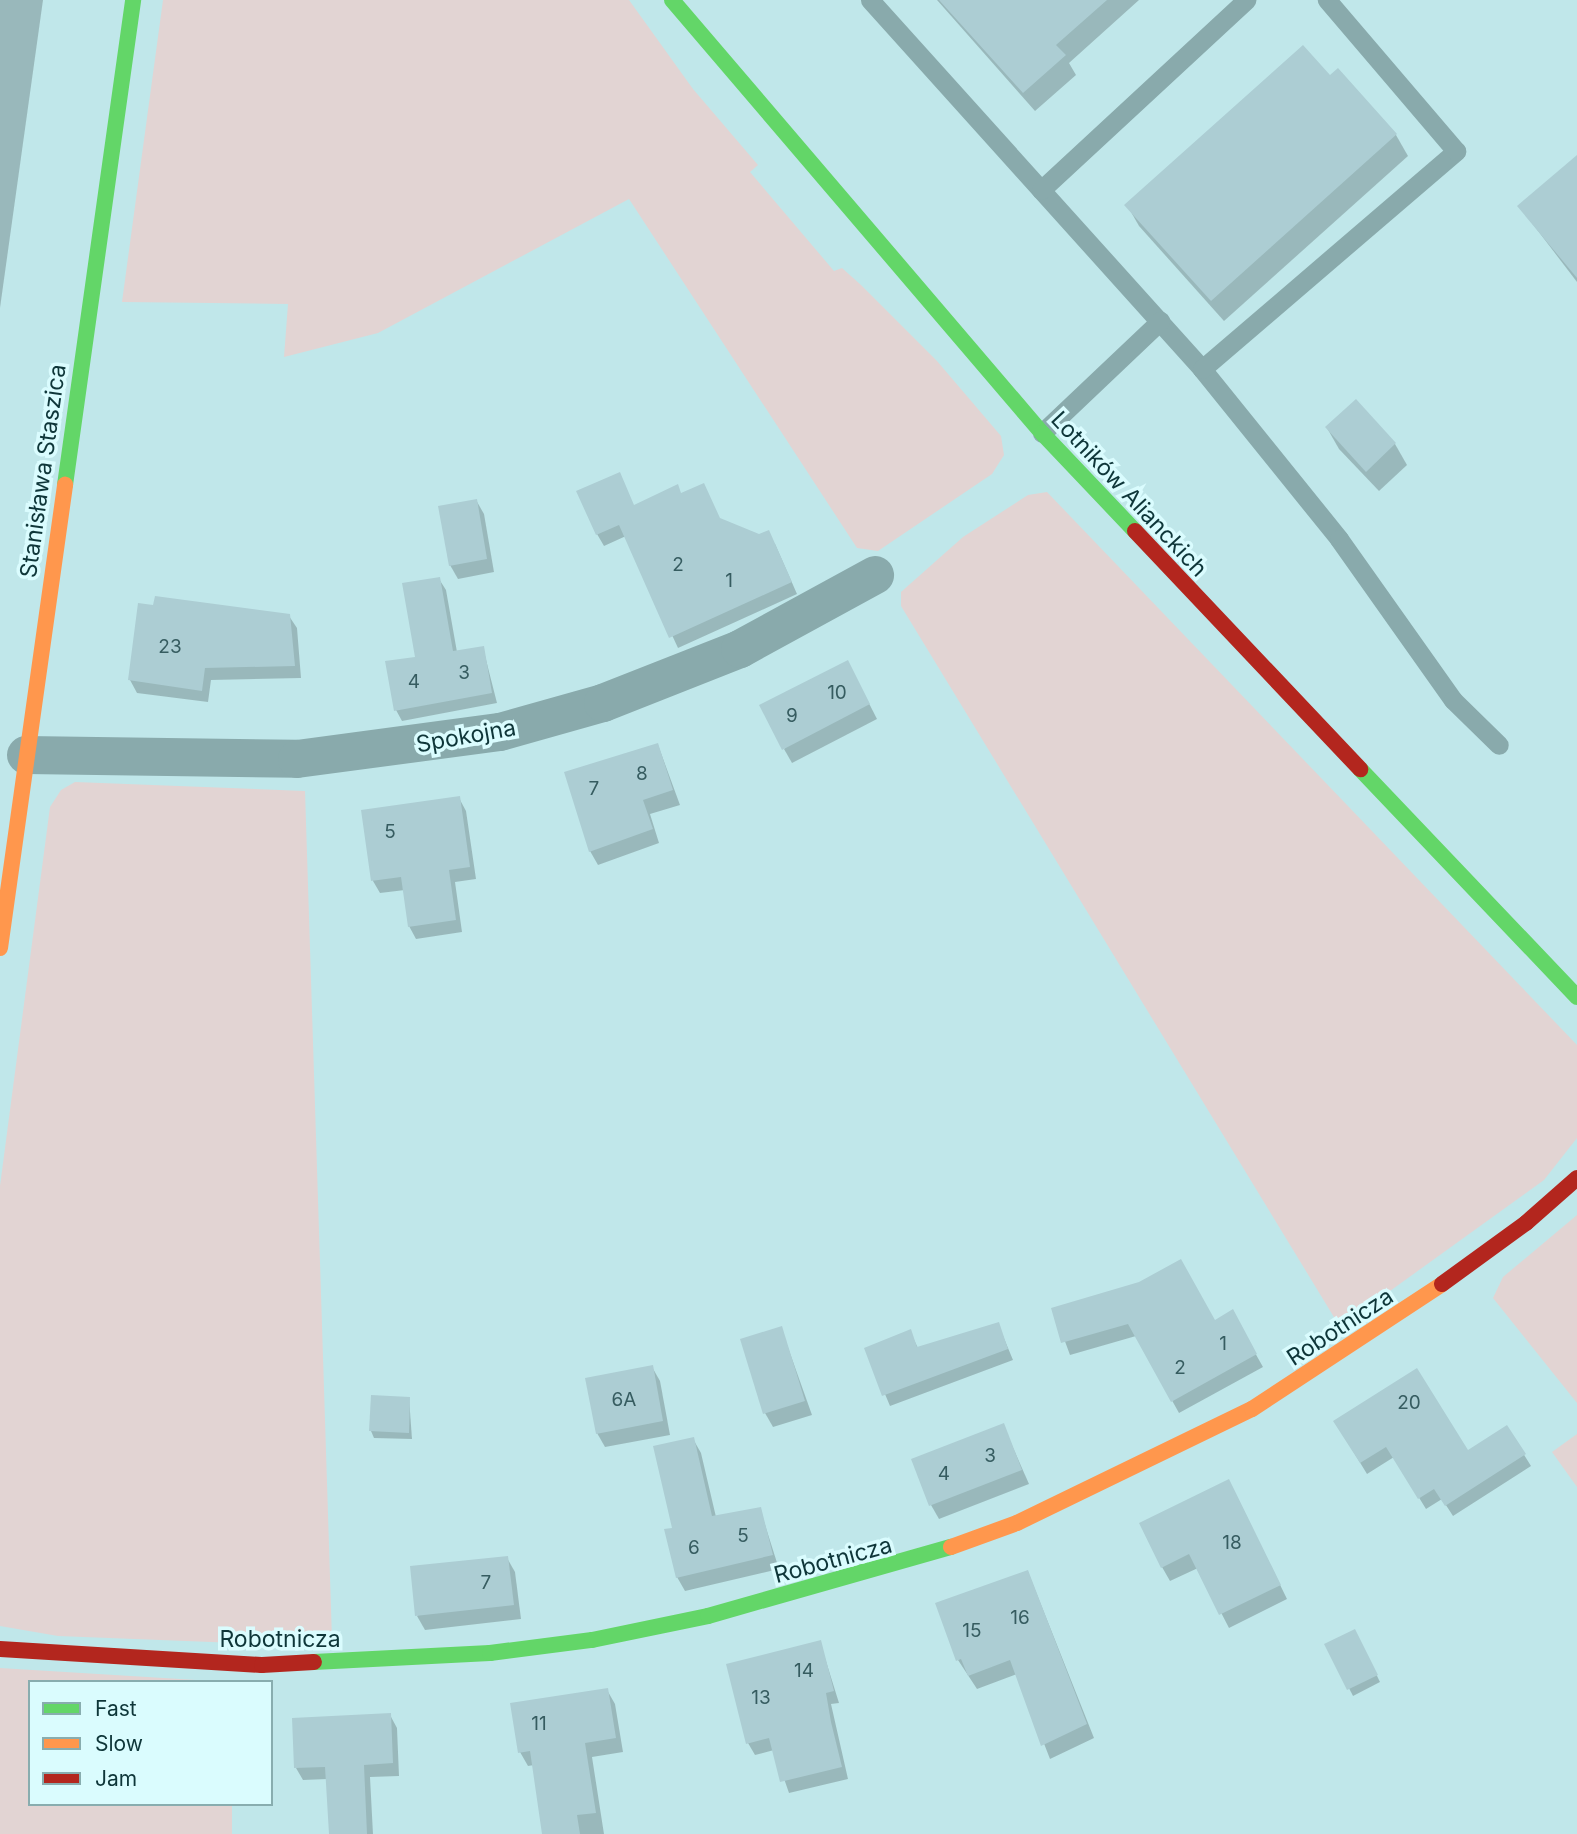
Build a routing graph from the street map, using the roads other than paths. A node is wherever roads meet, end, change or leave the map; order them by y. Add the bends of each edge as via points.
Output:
1 (133, 0) edge
2 (672, 0) edge
3 (870, 0) edge
4 (1246, 0) edge
5 (1327, 0) edge
6 (1041, 190) junction
7 (1160, 321) junction
8 (1202, 369) junction
9 (1042, 433) junction
10 (874, 575) dead end
11 (1499, 746) dead end
12 (26, 755) junction
13 (0, 948) edge
14 (1577, 997) edge
15 (1577, 1178) edge
16 (0, 1650) edge

1 - 12 street, Stanisława Staszica
2 - 9 street, Lotników Alianckich
3 - 6 lane
4 - 6 lane
5 - 8 lane via 1456,151
6 - 7 lane
7 - 8 lane
7 - 9 lane
8 - 11 lane via 1339,539 1453,699
9 - 14 street, Lotników Alianckich
10 - 12 street, Spokojna via 740,649 603,703 500,733 296,759
12 - 13 street, Stanisława Staszica
15 - 16 street, Robotnicza via 1526,1223 1389,1323 1252,1409 1017,1523 912,1561 708,1615 592,1640 490,1653 262,1665

